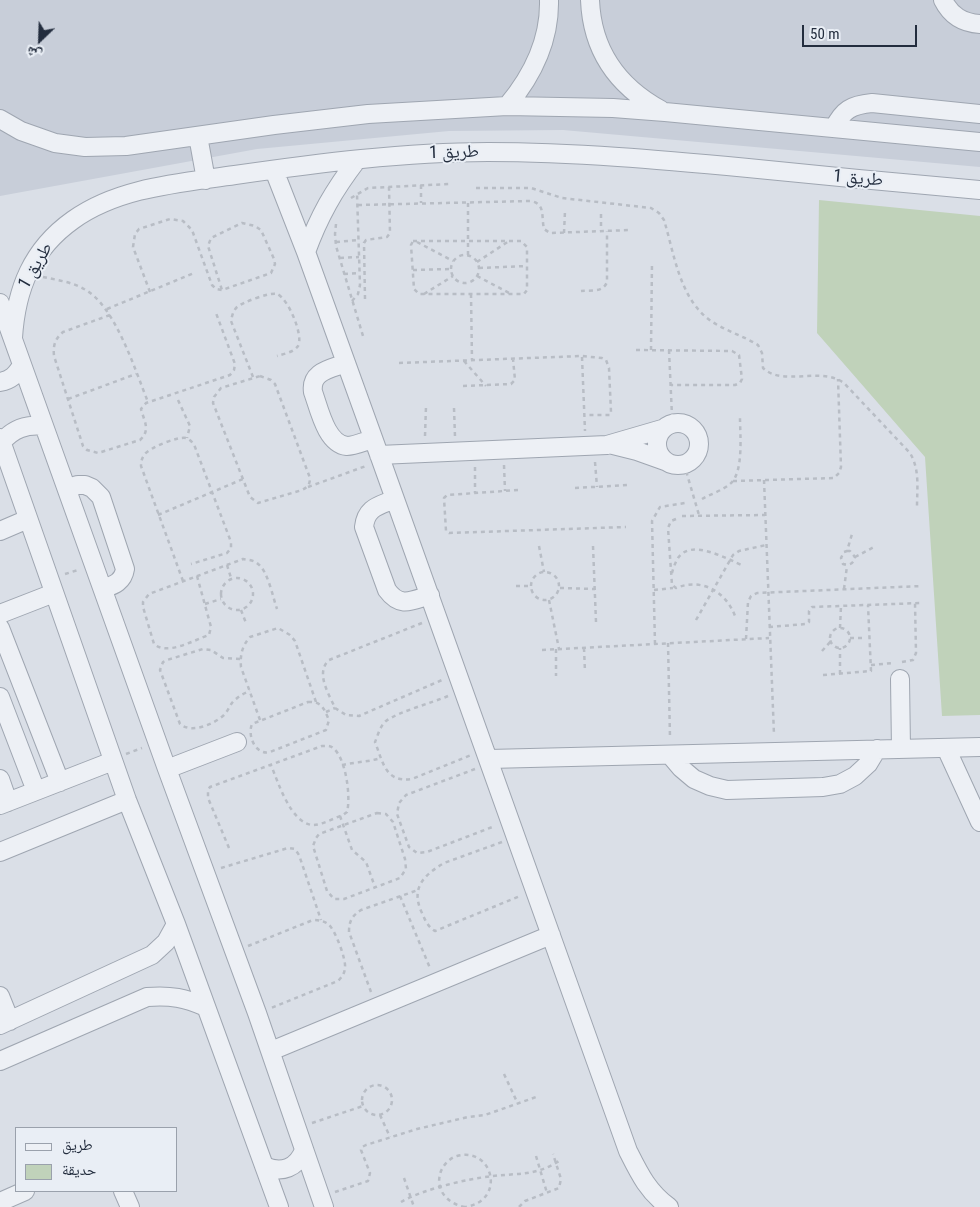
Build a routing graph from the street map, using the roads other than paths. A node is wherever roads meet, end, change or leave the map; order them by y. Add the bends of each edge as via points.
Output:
1 (550, 0) edge
2 (590, 0) edge
3 (943, 0) edge
4 (980, 24) edge
5 (507, 106) junction
6 (666, 112) junction
7 (980, 114) edge
8 (0, 119) edge
9 (834, 128) junction
10 (198, 136) junction
11 (980, 142) edge
12 (357, 160) junction
13 (274, 170) junction
14 (206, 180) junction
15 (980, 190) edge
16 (306, 252) junction
17 (0, 303) edge
18 (13, 338) junction
19 (346, 364) junction
20 (22, 365) junction
21 (0, 382) edge
22 (44, 426) junction
23 (667, 426) junction
24 (596, 445) junction
25 (2, 448) edge
26 (378, 451) junction
27 (665, 462) junction
28 (67, 488) junction
29 (395, 499) junction
30 (28, 518) junction
31 (0, 531) edge
32 (52, 586) junction
33 (103, 589) junction
34 (430, 595) junction
35 (0, 614) edge
36 (0, 628) edge
37 (900, 679) dead end
38 (0, 697) edge
39 (237, 742) dead end
40 (980, 747) edge
41 (946, 748) junction
42 (876, 749) junction
43 (901, 749) junction
44 (670, 755) junction
45 (488, 757) junction
46 (113, 760) junction
47 (168, 769) junction
48 (0, 779) edge
49 (60, 782) junction
50 (36, 791) junction
51 (127, 800) junction
52 (4, 803) edge
53 (980, 822) edge
54 (0, 852) edge
55 (176, 924) junction
56 (551, 935) junction
57 (0, 996) edge
58 (206, 1007) junction
59 (5, 1023) edge
60 (271, 1051) junction
61 (0, 1061) edge
62 (304, 1150) junction
63 (264, 1166) junction
64 (23, 1192) edge
65 (123, 1192) edge
66 (0, 1202) edge
67 (322, 1202) edge
68 (130, 1207) edge
69 (279, 1207) edge
70 (669, 1207) edge

1 - 5 street via 542,49 529,76
2 - 6 street via 595,36 606,60 622,82 642,99
3 - 4 street via 955,16
5 - 6 street
5 - 10 street via 368,114
6 - 9 street
7 - 9 street via 859,104 848,109
8 - 10 street via 21,131 55,143 85,147 126,146
9 - 11 street
10 - 14 street
12 - 13 street, طريق 1
12 - 15 street, طريق 1 via 422,154 555,154 661,160
12 - 16 street via 326,204
13 - 14 street, طريق 1
13 - 16 street
14 - 18 street, طريق 1 via 120,196 96,206 52,237 27,273 14,315
16 - 19 street
17 - 18 street
18 - 20 street
19 - 26 street
19 - 26 street via 319,373 314,378 312,385 316,400 329,435 335,441
20 - 21 street via 17,374
20 - 22 street
22 - 25 street via 25,426 8,435
22 - 28 street
23 - 24 street
23 - 27 street via 658,437 656,446
23 - 27 street via 680,423 688,426 698,438 699,446 697,454 684,464
24 - 26 street
24 - 27 street via 637,451
25 - 30 street
26 - 29 street
28 - 33 street
28 - 33 street via 85,485 101,497 125,569 120,581
29 - 34 street
29 - 34 street via 372,509 365,520 364,528 383,581 398,601
30 - 31 street
30 - 32 street
32 - 35 street
32 - 46 street
33 - 47 street
34 - 45 street
36 - 49 street
37 - 43 street
38 - 50 street
39 - 47 street
40 - 41 street
41 - 43 street
41 - 53 street
42 - 43 street
42 - 44 street
42 - 44 street via 868,764 840,784 766,789 727,790 710,786 694,779
44 - 45 street
45 - 56 street
46 - 49 street
46 - 51 street
47 - 60 street
48 - 52 street
49 - 50 street
50 - 52 street
51 - 54 street
51 - 55 street
55 - 58 street
55 - 59 street via 166,942 152,955
56 - 60 street
56 - 70 street via 628,1151 641,1178
57 - 59 street
58 - 61 street via 188,999 147,997
58 - 63 street
60 - 62 street
62 - 63 street via 301,1158 288,1168 280,1170
62 - 67 street
63 - 69 street
64 - 66 street
65 - 68 street

